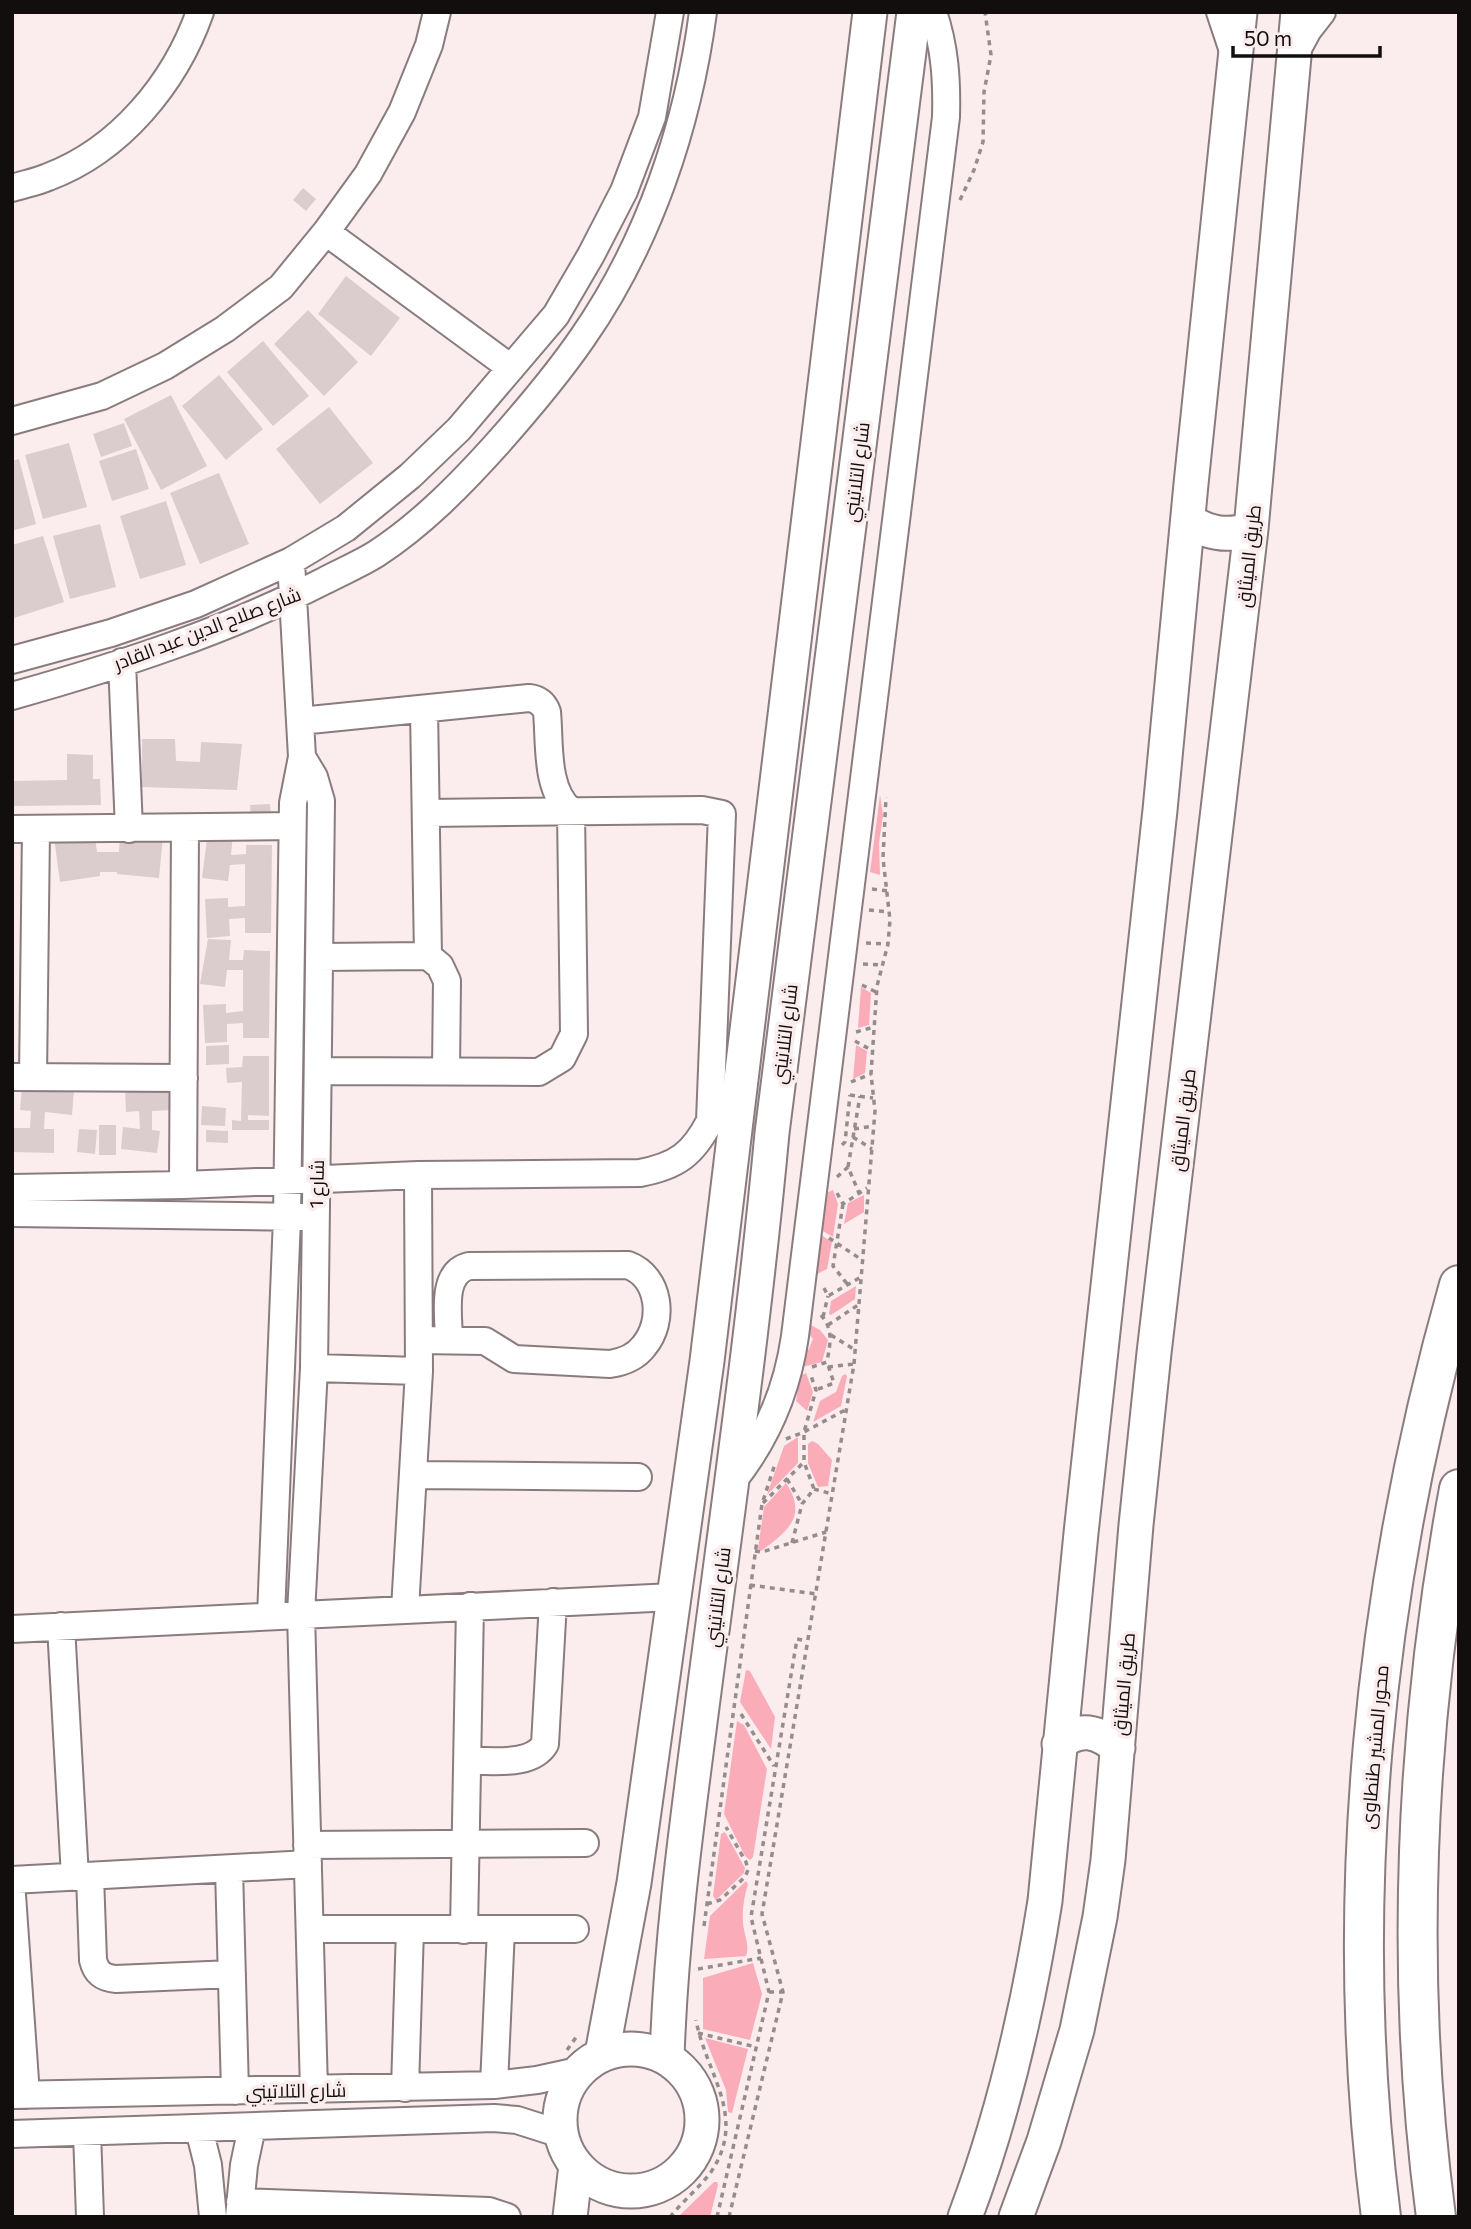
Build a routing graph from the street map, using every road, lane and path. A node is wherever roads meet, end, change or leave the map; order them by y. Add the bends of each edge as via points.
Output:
1 (200, 12) edge
2 (437, 12) edge
3 (670, 12) edge
4 (703, 12) edge
5 (870, 12) edge
6 (914, 12) edge
7 (933, 12) edge
8 (985, 12) edge
9 (1220, 12) edge
10 (1240, 12) edge
11 (1298, 12) edge
12 (1322, 12) edge
13 (1294, 57) junction
14 (1236, 59) junction
15 (12, 188) edge
16 (958, 209) dead end
17 (326, 232) junction
18 (511, 368) junction
19 (12, 421) edge
20 (1188, 520) junction
21 (1251, 528) junction
22 (291, 561) junction
23 (293, 597) junction
24 (12, 660) edge
25 (122, 662) junction
26 (12, 696) edge
27 (424, 709) junction
28 (300, 721) junction
29 (302, 757) junction
30 (884, 785) dead end
31 (571, 811) junction
32 (427, 813) junction
33 (292, 826) junction
34 (185, 828) junction
35 (24, 829) edge
36 (129, 829) junction
37 (867, 909) dead end
38 (890, 912) junction
39 (864, 943) dead end
40 (888, 944) junction
41 (319, 957) junction
42 (428, 957) junction
43 (862, 963) dead end
44 (882, 965) junction
45 (860, 984) dead end
46 (876, 992) junction
47 (874, 1027) junction
48 (856, 1032) dead end
49 (855, 1041) dead end
50 (873, 1051) junction
51 (318, 1071) junction
52 (446, 1071) junction
53 (870, 1074) junction
54 (23, 1077) edge
55 (184, 1078) junction
56 (851, 1082) dead end
57 (850, 1094) dead end
58 (860, 1096) junction
59 (873, 1098) junction
60 (874, 1126) junction
61 (854, 1129) junction
62 (853, 1136) junction
63 (872, 1149) junction
64 (848, 1167) junction
65 (418, 1175) junction
66 (316, 1179) junction
67 (288, 1181) junction
68 (183, 1185) junction
69 (869, 1187) junction
70 (12, 1188) edge
71 (859, 1193) junction
72 (843, 1204) junction
73 (12, 1213) edge
74 (316, 1217) junction
75 (287, 1218) junction
76 (820, 1232) dead end
77 (837, 1243) junction
78 (862, 1260) junction
79 (833, 1266) junction
80 (825, 1271) dead end
81 (861, 1278) junction
82 (848, 1285) junction
83 (1459, 1285) edge
84 (822, 1286) dead end
85 (828, 1296) junction
86 (859, 1304) junction
87 (811, 1312) junction
88 (828, 1325) junction
89 (831, 1335) junction
90 (419, 1340) junction
91 (449, 1340) junction
92 (1102, 1348) junction
93 (855, 1350) junction
94 (1154, 1353) junction
95 (854, 1364) junction
96 (828, 1365) junction
97 (314, 1367) junction
98 (419, 1371) junction
99 (816, 1390) junction
100 (847, 1409) junction
101 (786, 1428) dead end
102 (804, 1432) junction
103 (778, 1453) dead end
104 (804, 1462) junction
105 (413, 1475) junction
106 (638, 1477) dead end
107 (787, 1479) junction
108 (732, 1482) junction
109 (814, 1489) junction
110 (1459, 1489) edge
111 (832, 1494) junction
112 (762, 1504) junction
113 (803, 1504) junction
114 (826, 1532) junction
115 (793, 1543) junction
116 (755, 1551) junction
117 (750, 1585) junction
118 (816, 1594) junction
119 (673, 1597) junction
120 (553, 1602) junction
121 (470, 1606) junction
122 (405, 1609) junction
123 (301, 1614) junction
124 (271, 1616) junction
125 (61, 1626) junction
126 (12, 1629) edge
127 (808, 1641) junction
128 (741, 1714) dead end
129 (1059, 1744) junction
130 (1118, 1748) junction
131 (468, 1761) junction
132 (775, 1768) junction
133 (726, 1827) dead end
134 (585, 1843) dead end
135 (466, 1845) junction
136 (308, 1855) junction
137 (229, 1869) junction
138 (748, 1870) junction
139 (758, 1871) junction
140 (83, 1876) junction
141 (12, 1880) edge
142 (12, 1895) edge
143 (707, 1904) junction
144 (762, 1914) junction
145 (751, 1917) junction
146 (310, 1929) junction
147 (410, 1929) junction
148 (501, 1929) junction
149 (575, 1929) dead end
150 (464, 1930) junction
151 (704, 1930) dead end
152 (700, 1956) dead end
153 (761, 1958) junction
154 (232, 1973) junction
155 (769, 1992) junction
156 (783, 1992) junction
157 (696, 2018) dead end
158 (698, 2033) junction
159 (757, 2047) junction
160 (667, 2058) junction
161 (577, 2059) junction
162 (494, 2085) junction
163 (405, 2088) junction
164 (314, 2090) junction
165 (235, 2091) junction
166 (19, 2095) edge
167 (252, 2127) junction
168 (199, 2129) junction
169 (87, 2132) junction
170 (12, 2134) edge
171 (561, 2134) junction
172 (208, 2165) junction
173 (244, 2165) junction
174 (576, 2165) junction
175 (637, 2204) edge
176 (239, 2209) edge
177 (274, 2210) edge
178 (90, 2217) edge
179 (213, 2217) edge
180 (507, 2217) edge
181 (570, 2217) edge
182 (670, 2217) edge
183 (717, 2217) edge
184 (729, 2217) edge
185 (965, 2217) edge
186 (1016, 2217) edge
187 (1381, 2217) edge
188 (1436, 2217) edge

1 - 15 street via 173,70 149,104 120,133 49,177
2 - 17 street via 429,46 402,112 368,174
3 - 18 street, شارع صلاح الدين عبد القادر via 652,117 624,191 555,315
4 - 23 street, شارع صلاح الدين عبد القادر via 680,129 655,200 623,269 585,334 540,396 439,505 376,554
5 - 119 main road, شارع التلاتيني via 708,1348
6 - 108 main road, شارع التلاتيني
7 - 87 street via 946,69 946,117
8 - 16 path via 991,55 984,92 983,142
9 - 14 street
10 - 14 main road
11 - 13 main road, طريق الميثاق
12 - 13 street
13 - 21 main road, طريق الميثاق
14 - 20 main road
17 - 18 street
17 - 19 street via 281,287 165,366 102,396
18 - 22 street, شارع صلاح الدين عبد القادر via 459,429 410,476 346,528
20 - 21 main road via 1219,534
20 - 92 main road
21 - 94 main road, طريق الميثاق
22 - 23 street, شارع 1
22 - 24 street, شارع صلاح الدين عبد القادر via 196,604
23 - 25 street, شارع صلاح الدين عبد القادر
23 - 28 street, شارع 1
25 - 26 street, شارع صلاح الدين عبد القادر
25 - 36 street
27 - 28 street
27 - 31 street via 529,698 541,702 547,712 553,779 562,804
27 - 32 street
28 - 29 street, شارع 1
29 - 33 street, شارع 1
29 - 41 street, شارع 1 via 321,801
30 - 38 path via 883,858
31 - 32 street
31 - 52 street via 574,1034 569,1047 562,1058 540,1072
31 - 65 street via 702,810 722,814 710,1121 700,1141 683,1157 640,1173
32 - 42 street
33 - 34 street
33 - 67 street, شارع 1
34 - 36 street
34 - 55 street
35 - 36 street
35 - 54 street
37 - 38 path
38 - 40 path
39 - 40 path
40 - 44 path
41 - 42 street
41 - 51 street, شارع 1
42 - 52 street via 440,966 447,981
43 - 44 path
44 - 46 path
45 - 46 path
46 - 47 path
47 - 48 path
47 - 50 path
49 - 50 path
50 - 53 path
51 - 52 street
51 - 66 street, شارع 1
53 - 56 path
53 - 59 path
54 - 55 street
55 - 68 street
57 - 58 path
58 - 59 path
58 - 61 path
59 - 60 path
60 - 61 path
60 - 63 path
61 - 62 path
62 - 63 path
62 - 64 path
63 - 69 path
64 - 71 path
64 - 72 path via 830,1183
65 - 66 street
65 - 90 street
66 - 67 street
66 - 74 street, شارع 1
67 - 68 street
67 - 75 street, شارع 1
68 - 70 street
69 - 71 path
69 - 78 path
71 - 72 path
72 - 77 path
73 - 75 street
74 - 75 street
74 - 97 street, شارع 1
75 - 124 street, شارع 1
76 - 77 path
77 - 78 path
77 - 79 path
78 - 81 path
79 - 80 path
79 - 82 path
81 - 82 path
81 - 86 path
82 - 85 path
83 - 187 highway, محور المشير طنطاوى via 1406,1502 1373,1740 1364,1980 1366,2061
84 - 85 path
85 - 87 path
86 - 88 path
86 - 93 path
87 - 88 path
87 - 108 street via 779,1404 759,1445
88 - 89 path
89 - 93 path
89 - 96 path
90 - 91 street
90 - 98 street
91 - 91 street via 485,1341 521,1360 620,1362 638,1353 650,1337 655,1294 649,1279 628,1265 468,1266 451,1281
92 - 94 main road
92 - 129 main road
93 - 95 path
94 - 130 main road, طريق الميثاق
95 - 96 path
95 - 100 path
96 - 99 path via 834,1383
96 - 99 path via 808,1368
97 - 98 street
97 - 123 street, شارع 1
98 - 105 street
99 - 102 path
100 - 102 path
100 - 111 path
101 - 102 path via 783,1440
102 - 104 path
103 - 112 path
104 - 107 path
104 - 109 path
105 - 106 street
105 - 122 street
107 - 112 path
107 - 113 path
108 - 160 main road, شارع التلاتيني via 683,1855
109 - 111 path
109 - 113 path
110 - 188 highway via 1434,1653 1420,1830 1421,2033
111 - 114 path
112 - 116 path
113 - 115 path
114 - 115 path
114 - 118 path
115 - 116 path
116 - 117 path
117 - 118 path
117 - 143 path
118 - 127 path
119 - 120 street
119 - 161 main road, شارع التلاتيني via 634,1883
120 - 121 street
120 - 131 street via 545,1744 526,1759
121 - 122 street
121 - 131 street
122 - 123 street
123 - 124 street
123 - 136 street, شارع 1
124 - 125 street
125 - 126 street
125 - 140 street
127 - 132 path via 797,1639
127 - 144 path
128 - 132 path
129 - 130 main road via 1088,1732
129 - 185 main road via 1052,1845 1028,2002 1001,2112
130 - 186 main road, طريق الميثاق via 1108,1860 1087,1985 1062,2086
131 - 135 street
132 - 139 path
133 - 138 path
134 - 135 street
135 - 136 street
135 - 150 street
136 - 137 street
136 - 146 street, شارع 1
137 - 140 street
137 - 154 street
138 - 139 path
138 - 143 path via 720,1900
139 - 145 path
140 - 141 street
140 - 154 street via 94,1967 103,1976
142 - 166 street
143 - 151 path
144 - 145 path
144 - 156 path
145 - 153 path
146 - 147 street
146 - 164 street, شارع 1
147 - 150 street
147 - 163 street
148 - 149 street
148 - 150 street
148 - 162 street
152 - 153 path via 698,1969
153 - 155 path
154 - 165 street
155 - 156 path
155 - 159 path
156 - 184 path
157 - 158 path
158 - 159 path
158 - 182 path via 722,2094 726,2130 709,2175
159 - 183 path
160 - 161 main road via 628,2048
160 - 175 main road via 689,2077 696,2090 701,2134 681,2172
161 - 161 path via 567,2050 549,2062
161 - 162 street, شارع التلاتيني
161 - 171 main road via 561,2107
162 - 163 street, شارع التلاتيني
163 - 164 street, شارع التلاتيني
164 - 165 street, شارع التلاتيني
165 - 166 street, شارع التلاتيني
167 - 168 street, شارع التلاتيني
167 - 171 street, شارع التلاتيني via 494,2118
167 - 173 street
168 - 169 street, شارع التلاتيني
168 - 172 street
169 - 170 street, شارع التلاتيني
169 - 178 street
171 - 174 main road
172 - 173 street
172 - 179 street
173 - 176 street
174 - 175 main road via 586,2176
174 - 181 main road
176 - 177 street
177 - 180 street via 489,2211

